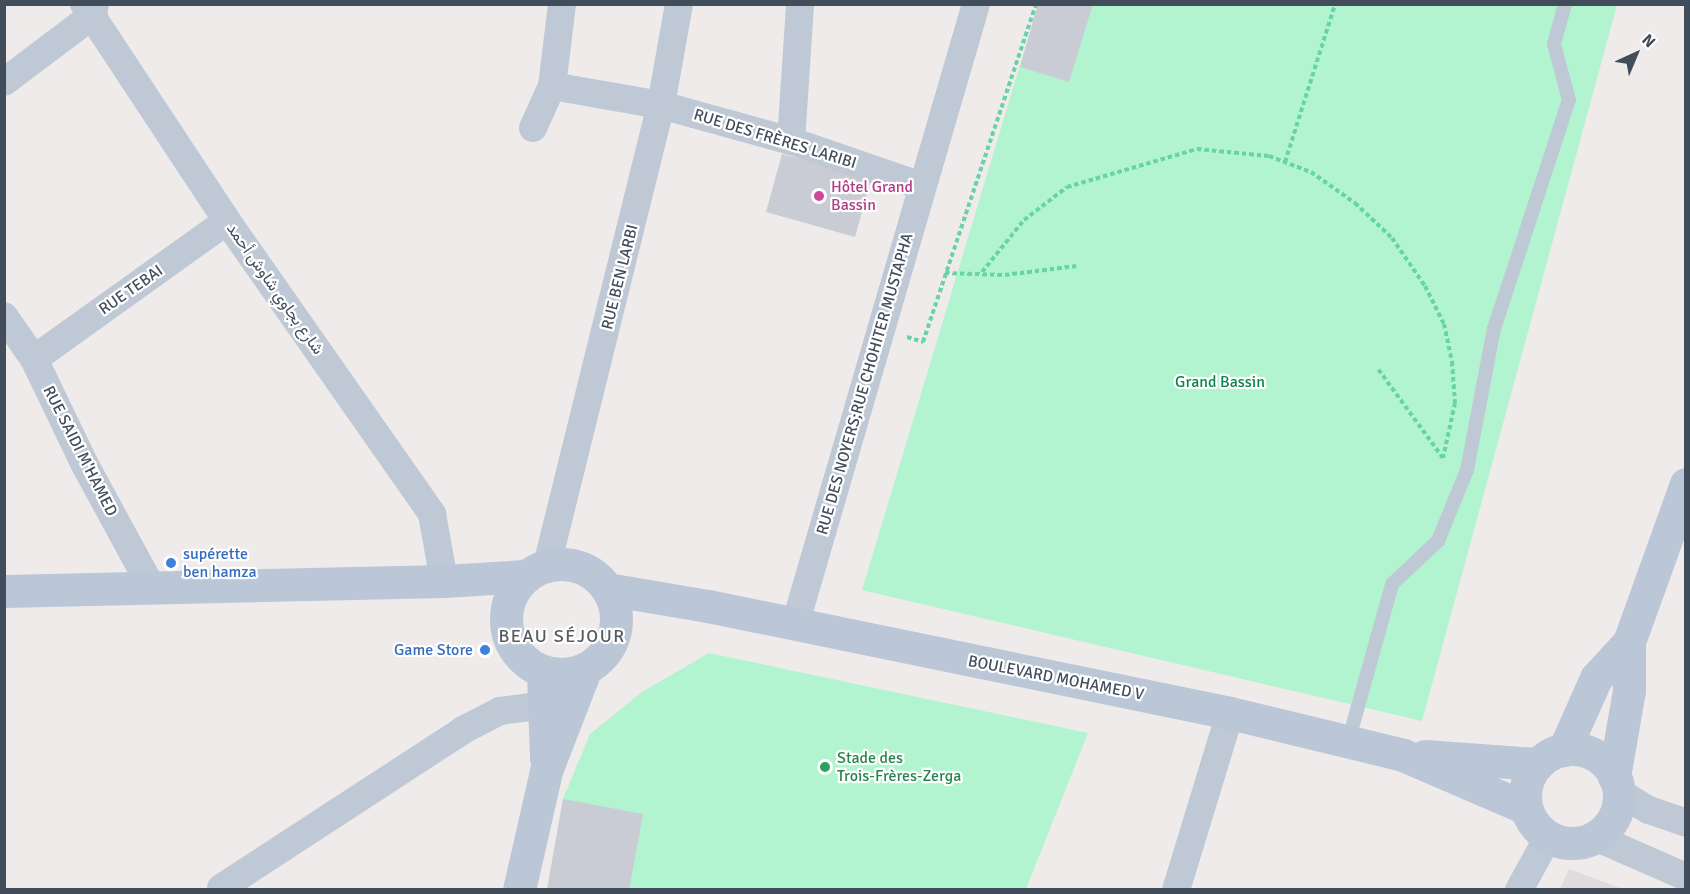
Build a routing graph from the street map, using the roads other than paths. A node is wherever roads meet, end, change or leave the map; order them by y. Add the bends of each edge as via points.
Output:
1 (562, 4) edge
2 (680, 4) edge
3 (800, 4) edge
4 (976, 4) edge
5 (1565, 4) edge
6 (90, 8) edge
7 (4, 82) edge
8 (552, 86) junction
9 (661, 105) junction
10 (533, 128) dead end
11 (791, 141) junction
12 (922, 186) junction
13 (227, 221) junction
14 (4, 316) edge
15 (34, 359) junction
16 (1686, 484) edge
17 (549, 564) junction
18 (444, 582) junction
19 (152, 588) junction
20 (608, 590) junction
21 (4, 591) edge
22 (708, 606) junction
23 (505, 615) junction
24 (616, 625) junction
25 (795, 625) junction
26 (1629, 642) junction
27 (585, 670) junction
28 (543, 672) junction
29 (545, 705) junction
30 (1230, 713) junction
31 (1348, 742) junction
32 (1403, 755) junction
33 (1551, 757) junction
34 (546, 771) junction
35 (1616, 784) junction
36 (1526, 808) junction
37 (1686, 823) edge
38 (1548, 837) junction
39 (1595, 837) junction
40 (1686, 877) edge
41 (213, 889) edge
42 (519, 890) edge
43 (1176, 890) edge
44 (1518, 890) edge

1 - 8 street
2 - 9 street, RUE BEN LARBI
3 - 11 street
4 - 12 street, RUE DES NOYERS;RUE CHOHITER MUSTAPHA
5 - 31 lane via 1554,44 1569,100 1494,329 1467,470 1438,541 1392,584
6 - 7 street
6 - 13 street, شارع بجاوي شاوش أحمد
8 - 9 street, RUE DES FRÈRES LARIBI
8 - 10 street
9 - 11 street, RUE DES FRÈRES LARIBI
9 - 17 street, RUE BEN LARBI
11 - 12 street, RUE DES FRÈRES LARIBI
12 - 25 street, RUE DES NOYERS;RUE CHOHITER MUSTAPHA
13 - 15 street, RUE TEBAI
13 - 18 street, شارع بجاوي شاوش أحمد via 432,514
14 - 15 street, RUE SAIDI M'HAMED
15 - 19 street, RUE SAIDI M'HAMED via 84,463
16 - 26 main road
17 - 18 main road
17 - 20 main road via 597,577
17 - 23 main road via 512,594
18 - 19 main road
18 - 23 main road
19 - 21 main road
20 - 22 main road, BOULEVARD MOHAMED V
20 - 24 main road
22 - 24 main road, BOULEVARD MOHAMED V
22 - 25 main road, BOULEVARD MOHAMED V
23 - 28 main road via 514,650 527,664
24 - 27 main road via 606,652
25 - 30 main road, BOULEVARD MOHAMED V
26 - 33 main road via 1596,678
26 - 35 main road via 1629,690
27 - 28 main road via 564,675
27 - 34 main road
28 - 29 main road
29 - 34 main road
29 - 41 street via 500,711 463,730
30 - 31 main road, BOULEVARD MOHAMED V
30 - 43 street
31 - 32 main road, BOULEVARD MOHAMED V
32 - 33 main road, BOULEVARD MOHAMED V
32 - 36 main road, BOULEVARD MOHAMED V
33 - 35 main road via 1594,755
33 - 36 main road via 1525,792
34 - 42 main road
35 - 37 street via 1649,810
35 - 39 main road via 1613,818
36 - 38 main road
38 - 39 main road via 1563,842
38 - 44 street
39 - 40 street

